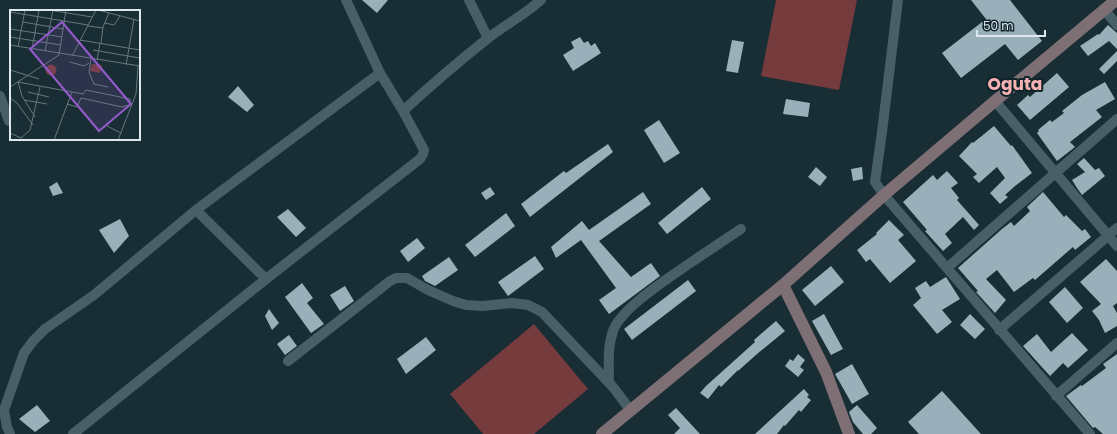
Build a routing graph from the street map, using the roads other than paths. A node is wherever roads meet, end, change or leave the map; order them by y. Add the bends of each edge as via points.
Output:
1 (346, 0) edge
2 (469, 0) edge
3 (541, 0) edge
4 (898, 0) edge
5 (1116, 0) edge
6 (1104, 10) junction
7 (1117, 25) edge
8 (488, 38) junction
9 (380, 73) junction
10 (0, 96) edge
11 (995, 101) junction
12 (403, 111) junction
13 (1117, 119) edge
14 (9, 121) dead end
15 (1056, 172) junction
16 (884, 195) junction
17 (196, 210) junction
18 (1117, 228) edge
19 (741, 229) dead end
20 (1108, 235) junction
21 (1117, 246) edge
22 (947, 268) junction
23 (266, 279) junction
24 (783, 285) junction
25 (999, 330) junction
26 (1117, 343) edge
27 (288, 361) dead end
28 (609, 383) junction
29 (1056, 396) junction
30 (2, 411) edge
31 (631, 411) junction
32 (10, 434) edge
33 (73, 434) edge
34 (602, 434) edge
35 (849, 434) edge
36 (1090, 434) edge

1 - 9 street
2 - 8 street
3 - 8 street
4 - 16 street via 876,182
5 - 6 street
6 - 7 street
6 - 11 street
8 - 12 street
9 - 12 street
9 - 17 street
10 - 14 street
11 - 15 street
11 - 16 street
12 - 23 street via 424,150 420,160
13 - 15 street
15 - 20 street
15 - 22 street
16 - 22 street
16 - 24 street
17 - 23 street
17 - 30 street via 94,296 33,340 24,353
18 - 20 street
19 - 28 street via 642,298 621,317 613,331 608,354
20 - 21 street
20 - 25 street
22 - 25 street
23 - 33 street
24 - 31 street
24 - 35 street via 826,372
25 - 29 street
26 - 29 street
27 - 28 street via 390,281 402,277 466,305 512,303 528,305 542,312
28 - 31 street
29 - 36 street
30 - 32 street
31 - 34 street

